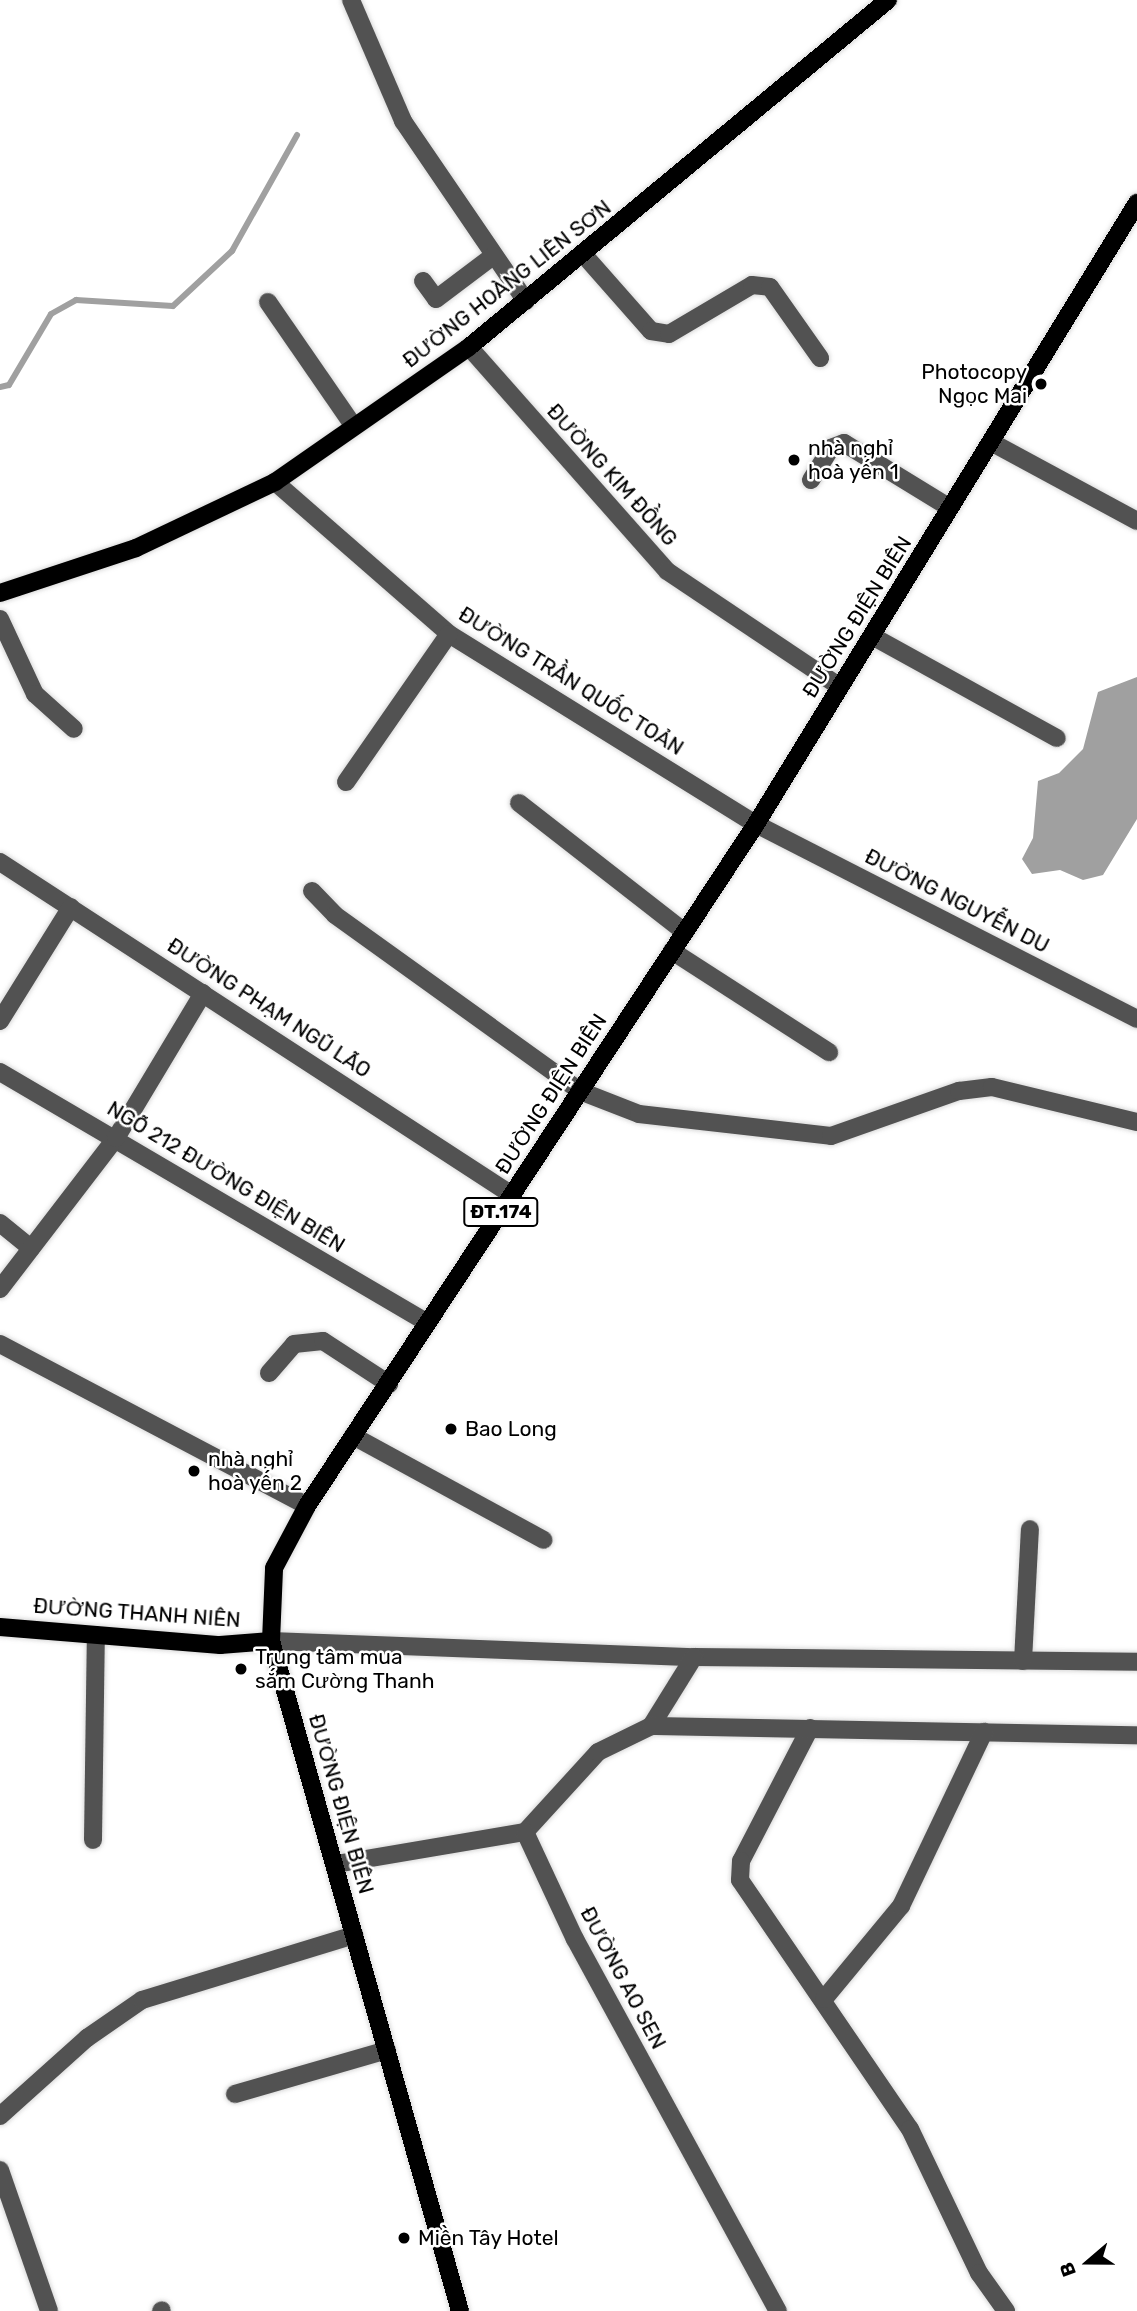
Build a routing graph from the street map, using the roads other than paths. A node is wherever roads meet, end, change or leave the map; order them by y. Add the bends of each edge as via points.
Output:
1 (351, 0) edge
2 (888, 0) edge
3 (1137, 203) edge
4 (584, 255) junction
5 (493, 256) junction
6 (423, 281) dead end
7 (526, 301) junction
8 (268, 302) dead end
9 (469, 347) junction
10 (820, 358) dead end
11 (353, 425) junction
12 (991, 442) junction
13 (811, 480) dead end
14 (275, 482) junction
15 (950, 508) junction
16 (1137, 522) edge
17 (0, 593) edge
18 (0, 619) edge
19 (449, 634) junction
20 (872, 636) junction
21 (840, 687) junction
22 (75, 729) dead end
23 (1057, 738) dead end
24 (346, 782) dead end
25 (519, 803) dead end
26 (756, 824) junction
27 (0, 862) edge
28 (312, 891) dead end
29 (71, 906) junction
30 (685, 932) junction
31 (673, 951) junction
32 (203, 993) junction
33 (1137, 1019) edge
34 (0, 1021) edge
35 (830, 1052) dead end
36 (0, 1072) edge
37 (580, 1091) junction
38 (1137, 1122) edge
39 (116, 1138) junction
40 (512, 1195) junction
41 (0, 1223) edge
42 (32, 1248) junction
43 (0, 1289) edge
44 (427, 1323) junction
45 (0, 1345) edge
46 (269, 1373) dead end
47 (389, 1384) junction
48 (353, 1436) junction
49 (307, 1506) junction
50 (1030, 1528) dead end
51 (544, 1540) dead end
52 (0, 1627) edge
53 (96, 1635) junction
54 (271, 1641) junction
55 (694, 1657) junction
56 (1023, 1661) junction
57 (1137, 1662) edge
58 (651, 1726) junction
59 (810, 1728) junction
60 (984, 1732) junction
61 (1137, 1735) edge
62 (526, 1832) junction
63 (93, 1840) dead end
64 (336, 1864) junction
65 (354, 1935) junction
66 (824, 1999) junction
67 (387, 2050) junction
68 (235, 2094) dead end
69 (0, 2116) edge
70 (0, 2170) edge
71 (49, 2311) edge
72 (460, 2311) edge
73 (778, 2311) edge
74 (1006, 2311) edge

1 - 5 street via 403,121
2 - 4 main road, ĐƯỜNG HOÀNG LIÊN SƠN
3 - 12 main road, ĐƯỜNG ĐIỆN BIÊN / ĐT.174
4 - 7 main road, ĐƯỜNG HOÀNG LIÊN SƠN
4 - 10 street via 651,331 669,334 752,285 769,287
5 - 6 street via 436,299
5 - 7 street
7 - 9 main road, ĐƯỜNG HOÀNG LIÊN SƠN
8 - 11 street
9 - 11 main road, ĐƯỜNG HOÀNG LIÊN SƠN
9 - 21 street, ĐƯỜNG KIM ĐỒNG via 667,571
11 - 14 main road, ĐƯỜNG HOÀNG LIÊN SƠN
12 - 15 main road, ĐƯỜNG ĐIỆN BIÊN / ĐT.174
12 - 16 street
13 - 15 street via 831,448 844,443
14 - 17 main road, ĐƯỜNG HOÀNG LIÊN SƠN via 136,548
14 - 19 street, ĐƯỜNG TRẦN QUỐC TOẢN
15 - 20 main road, ĐƯỜNG ĐIỆN BIÊN / ĐT.174
18 - 22 street via 35,694
19 - 24 street
19 - 26 street, ĐƯỜNG TRẦN QUỐC TOẢN
20 - 21 main road, ĐƯỜNG ĐIỆN BIÊN / ĐT.174
20 - 23 street
21 - 26 main road, ĐƯỜNG ĐIỆN BIÊN / ĐT.174
25 - 30 street
26 - 30 main road, ĐƯỜNG ĐIỆN BIÊN / ĐT.174
26 - 33 street, ĐƯỜNG NGUYỄN DU
27 - 29 street, ĐƯỜNG PHẠM NGŨ LÃO
28 - 37 street via 335,915
29 - 32 street, ĐƯỜNG PHẠM NGŨ LÃO
29 - 34 street
30 - 31 main road, ĐƯỜNG ĐIỆN BIÊN / ĐT.174
31 - 35 street
31 - 37 main road, ĐƯỜNG ĐIỆN BIÊN / ĐT.174
32 - 39 street
32 - 40 street, ĐƯỜNG PHẠM NGŨ LÃO
36 - 39 street, NGÕ 212 ĐƯỜNG ĐIỆN BIÊN
37 - 38 street via 656,1117 819,1136 858,1130 959,1091 992,1087
37 - 40 main road, ĐƯỜNG ĐIỆN BIÊN / ĐT.174
39 - 42 street
39 - 44 street, NGÕ 212 ĐƯỜNG ĐIỆN BIÊN
40 - 44 main road, ĐƯỜNG ĐIỆN BIÊN / ĐT.174
41 - 42 street
42 - 43 street
44 - 47 main road, ĐƯỜNG ĐIỆN BIÊN / ĐT.174
45 - 49 street
46 - 47 street via 294,1344 323,1340
47 - 48 main road, ĐƯỜNG ĐIỆN BIÊN / ĐT.174
48 - 49 main road, ĐƯỜNG ĐIỆN BIÊN / ĐT.174
48 - 51 street
49 - 54 main road, ĐƯỜNG ĐIỆN BIÊN / ĐT.174 via 274,1569
50 - 56 street
52 - 53 main road, ĐƯỜNG THANH NIÊN
53 - 54 main road, ĐƯỜNG THANH NIÊN via 220,1645
53 - 63 street
54 - 55 street
54 - 64 main road, ĐƯỜNG ĐIỆN BIÊN / ĐT.174
55 - 56 street
55 - 58 street
56 - 57 street
58 - 59 street
58 - 62 street via 598,1752
59 - 60 street
59 - 66 street via 741,1861 740,1880
60 - 61 street
60 - 66 street via 901,1906
62 - 64 street
62 - 73 street, ĐƯỜNG AO SEN via 575,1939
64 - 65 main road, ĐƯỜNG ĐIỆN BIÊN / ĐT.174
65 - 67 main road, ĐƯỜNG ĐIỆN BIÊN / ĐT.174
65 - 69 street via 142,2000 87,2038
66 - 74 street via 910,2129 979,2273
67 - 68 street
67 - 72 main road, ĐƯỜNG ĐIỆN BIÊN / ĐT.174
70 - 71 street

